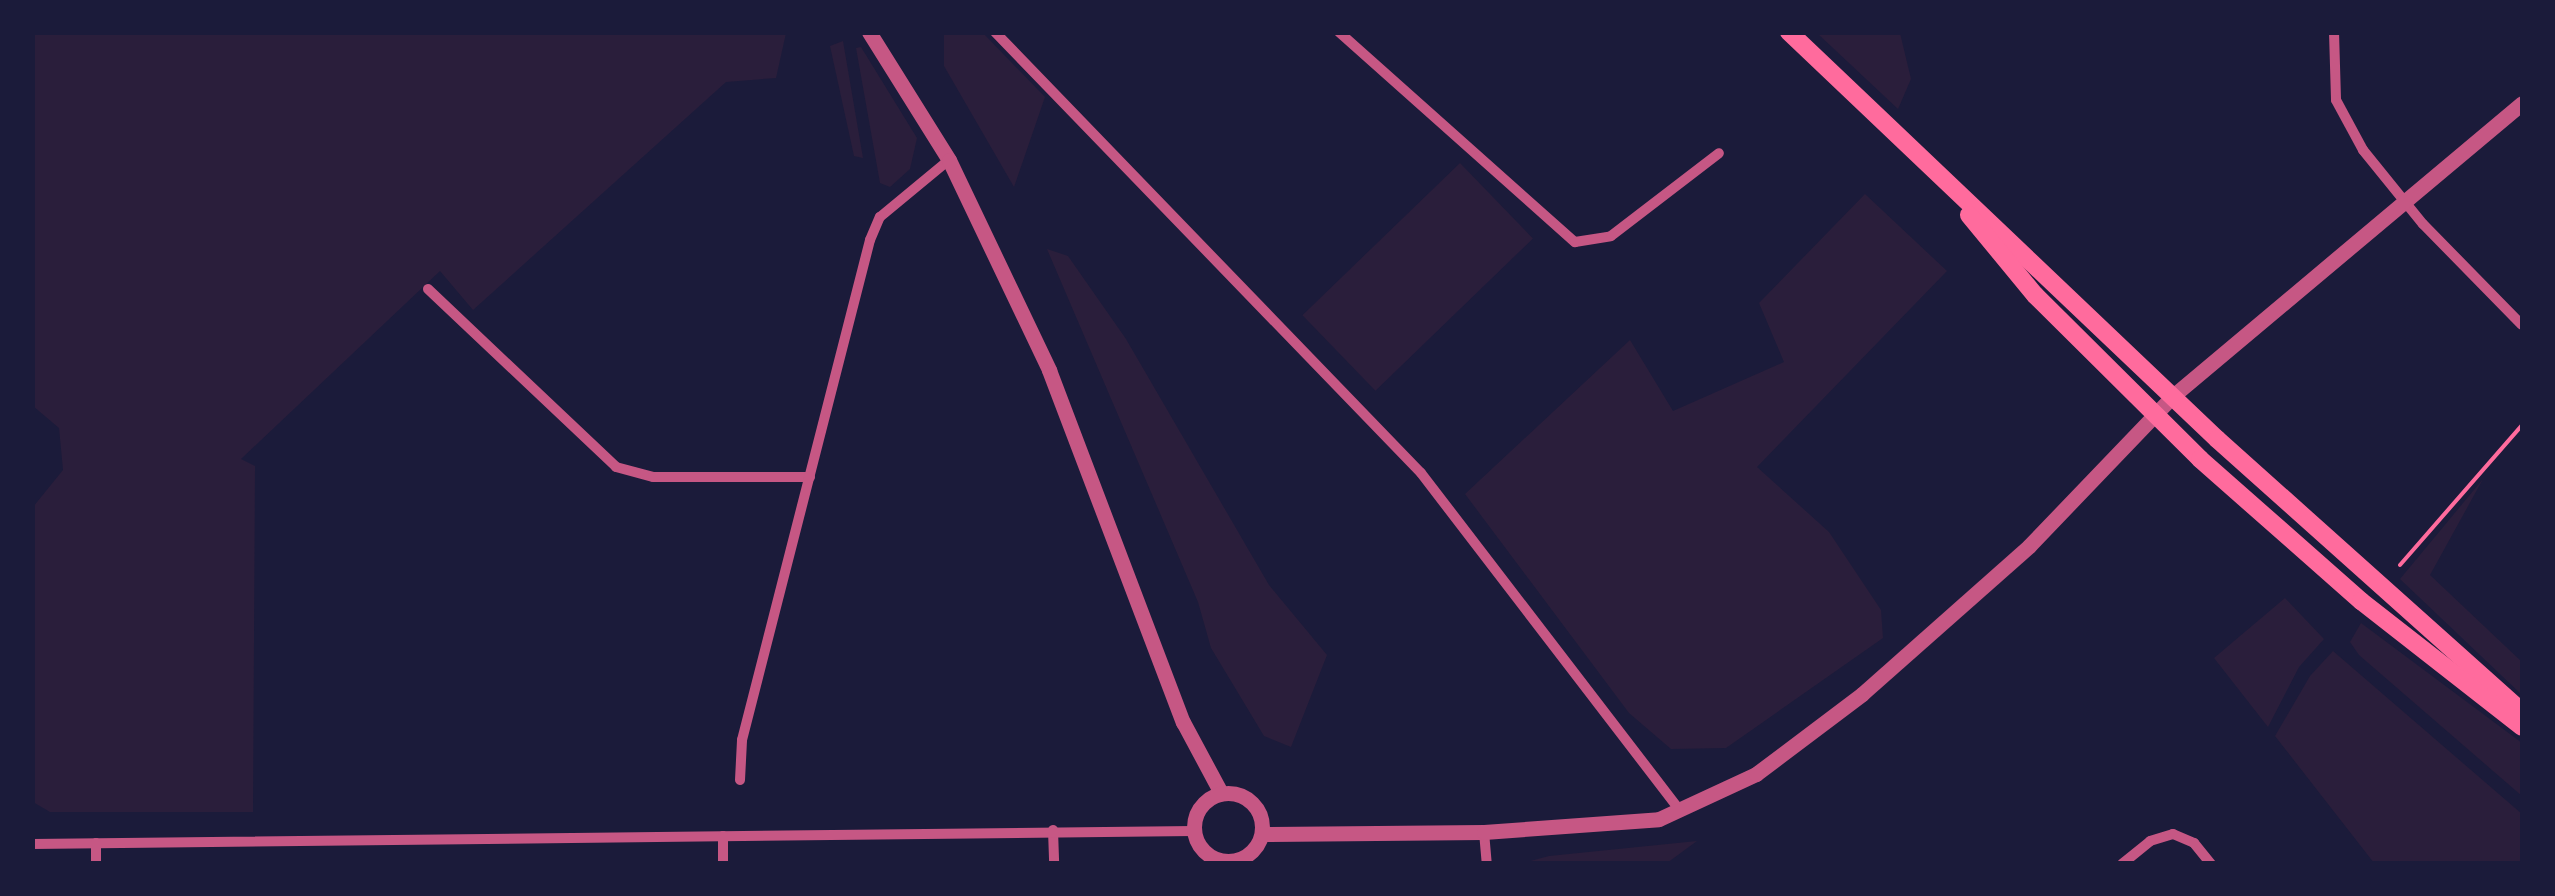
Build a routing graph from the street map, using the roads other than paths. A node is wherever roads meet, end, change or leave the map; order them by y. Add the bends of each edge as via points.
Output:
1 (995, 32) edge
2 (1339, 32) edge
3 (1789, 32) edge
4 (2334, 32) edge
5 (873, 34) edge
6 (2522, 103) edge
7 (1719, 153) dead end
8 (948, 160) junction
9 (1927, 164) junction
10 (2404, 202) junction
11 (428, 288) dead end
12 (2522, 325) edge
13 (2174, 395) junction
14 (2155, 413) junction
15 (810, 477) junction
16 (2522, 712) edge
17 (2522, 726) edge
18 (740, 780) dead end
19 (1221, 793) junction
20 (1680, 811) junction
21 (1054, 830) junction
22 (1194, 832) junction
23 (1484, 832) junction
24 (1262, 834) junction
25 (723, 836) junction
26 (96, 843) junction
27 (32, 844) edge
28 (1230, 862) edge
29 (96, 864) edge
30 (722, 864) edge
31 (1054, 864) edge
32 (1487, 864) edge
33 (2122, 864) edge
34 (2211, 864) edge

1 - 20 street via 1421,474
2 - 7 street via 1575,242 1611,236
3 - 9 main road
4 - 10 street via 2336,100
5 - 8 street
6 - 10 street
8 - 15 street via 880,217
8 - 19 street via 1049,370 1183,722
9 - 13 main road
9 - 14 main road via 2035,295
10 - 12 street
10 - 13 street
11 - 15 street via 616,467 652,477
13 - 14 street
13 - 16 main road
14 - 17 main road via 2361,601
14 - 20 street via 2029,546 1862,694 1756,774
15 - 18 street via 742,740
19 - 22 street via 1200,807
19 - 24 street via 1252,801
20 - 23 street via 1598,825
21 - 22 street
21 - 25 street
21 - 31 street
22 - 28 street via 1208,855
23 - 24 street
23 - 32 street
24 - 28 street via 1249,854
25 - 26 street
25 - 30 street
26 - 27 street
26 - 29 street
33 - 34 street via 2150,841 2173,834 2194,844

